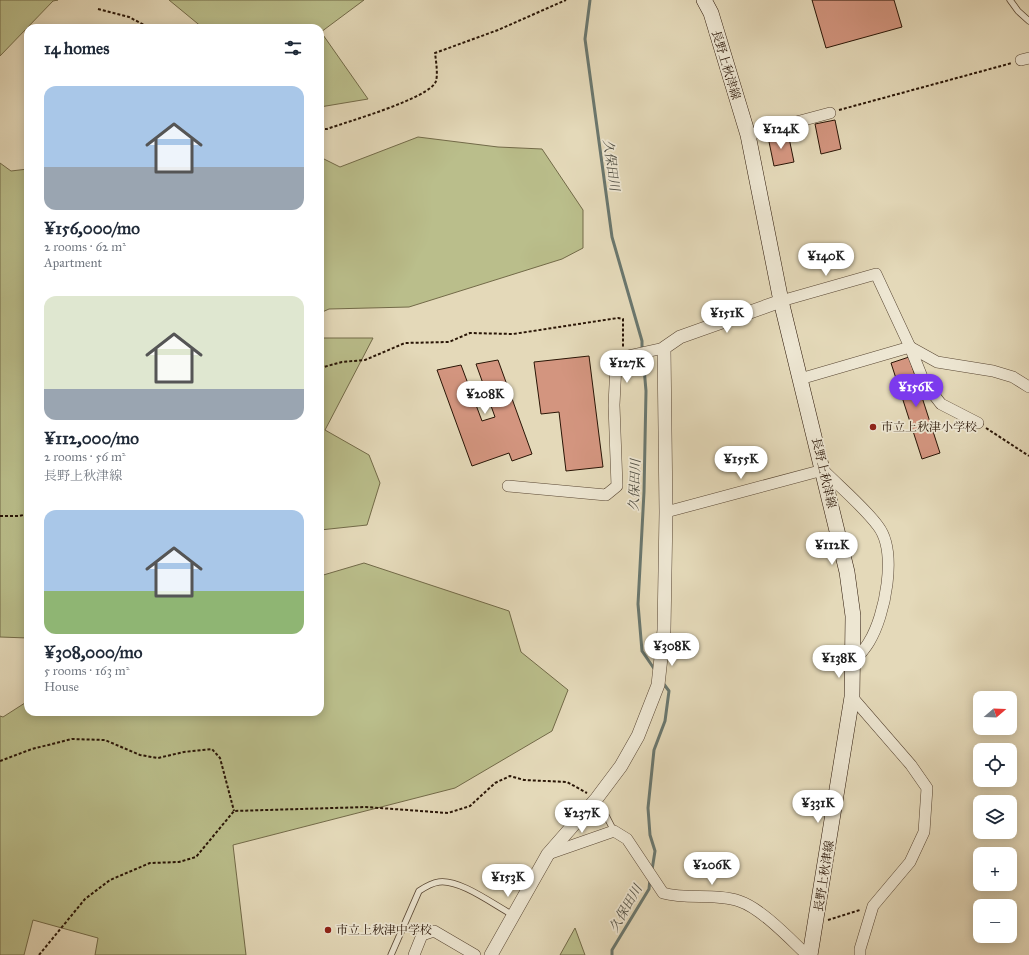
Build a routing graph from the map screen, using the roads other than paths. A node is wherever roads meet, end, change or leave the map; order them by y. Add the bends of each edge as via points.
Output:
1 (704, 0) edge
2 (1010, 0) edge
3 (1029, 21) edge
4 (830, 113) road end
5 (748, 135) junction
6 (781, 301) junction
7 (910, 347) junction
8 (664, 348) junction
9 (800, 379) junction
10 (1029, 387) edge
11 (978, 423) road end
12 (823, 470) junction
13 (508, 486) dead end
14 (666, 512) junction
15 (854, 662) junction
16 (852, 697) junction
17 (597, 798) junction
18 (614, 831) junction
19 (548, 854) junction
20 (513, 915) junction
21 (391, 955) edge
22 (414, 955) edge
23 (475, 955) edge
24 (491, 955) edge
25 (808, 955) edge
26 (860, 955) edge

1 - 5 main road, 長野上秋津線 via 711,13
2 - 3 lane
4 - 5 street
5 - 6 main road, 長野上秋津線
6 - 7 street via 876,274
6 - 8 street via 680,337
6 - 9 main road, 長野上秋津線
7 - 9 street
7 - 10 street via 937,362 993,371 1013,377
7 - 11 street via 924,382 940,404
8 - 13 street via 623,357 616,364 614,405 617,486 606,495
8 - 14 street
9 - 12 main road, 長野上秋津線
12 - 14 street
12 - 15 main road, 長野上秋津線 via 847,572 853,616
12 - 15 street via 879,527 886,545 889,578 884,604 869,642
14 - 17 street via 664,630 658,685 638,736 621,766
15 - 16 main road, 長野上秋津線
16 - 25 main road, 長野上秋津線 via 816,923
16 - 26 street via 927,788 924,832 910,862 873,906
17 - 18 lane
17 - 19 street
18 - 19 street
18 - 25 street via 626,839 663,893 740,901 762,914
19 - 20 street
20 - 21 lane via 468,889 452,883 439,882 428,885 419,891
20 - 24 street
22 - 23 street via 422,935 434,931

